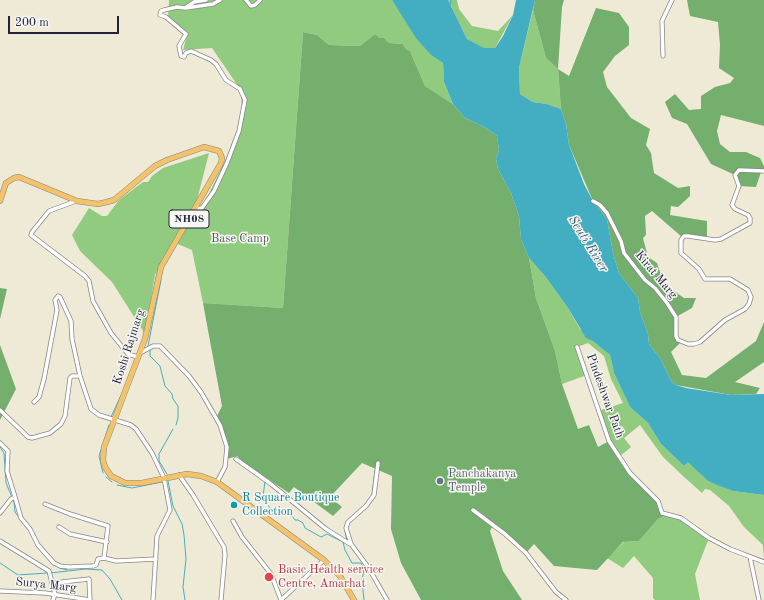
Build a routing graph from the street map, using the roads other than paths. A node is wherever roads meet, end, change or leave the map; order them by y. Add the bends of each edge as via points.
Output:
1 (206, 0) edge
2 (220, 0) edge
3 (246, 0) edge
4 (260, 0) edge
5 (672, 0) edge
6 (185, 8) junction
7 (663, 56) dead end
8 (764, 171) edge
9 (0, 201) edge
10 (77, 201) junction
11 (593, 201) dead end
12 (195, 209) junction
13 (577, 347) dead end
14 (139, 355) junction
15 (80, 376) junction
16 (34, 402) dead end
17 (0, 410) edge
18 (114, 421) junction
19 (0, 443) edge
20 (236, 459) dead end
21 (378, 463) dead end
22 (179, 475) junction
23 (164, 478) junction
24 (217, 482) junction
25 (13, 498) junction
26 (45, 504) dead end
27 (473, 510) dead end
28 (0, 513) edge
29 (233, 521) dead end
30 (59, 527) dead end
31 (0, 540) edge
32 (107, 542) junction
33 (351, 544) junction
34 (750, 557) junction
35 (104, 558) junction
36 (156, 559) junction
37 (324, 560) junction
38 (764, 562) edge
39 (53, 583) junction
40 (0, 591) edge
41 (54, 594) junction
42 (53, 600) edge
43 (90, 600) edge
44 (153, 600) edge
45 (221, 600) edge
46 (281, 600) edge
47 (354, 600) edge
48 (387, 600) edge
49 (566, 600) edge
50 (759, 600) edge

1 - 6 street via 194,2
2 - 6 street via 204,6
3 - 4 street via 251,6
5 - 7 street via 662,21
6 - 12 street via 168,8 161,11 160,15 186,34 179,46 179,53 184,57 191,51 211,60 226,80 240,89 245,100 239,132 227,163 214,191 202,208
8 - 11 street, Kirat Marg via 739,170 735,175 739,186 732,205 748,215 750,223 721,239 684,236 681,240 681,253 699,269 705,280 730,279 748,290 751,298 745,309 725,320 700,342 694,344 678,340 676,317 624,253 622,241 607,213
9 - 10 main road, Koshi Rajmarg / NH08 via 6,183 19,177
10 - 12 main road, Koshi Rajmarg / NH08 via 98,204 107,202 160,163 204,147 215,149 221,154 221,163
10 - 14 street via 49,211 31,235 85,276 89,281 93,301 111,333 128,354
12 - 14 main road, Koshi Rajmarg / NH08 via 160,267 152,315
13 - 34 street, Pindeshwar Path via 609,441 630,473 658,501 662,513 681,518 709,538
14 - 18 main road, Koshi Rajmarg / NH08
14 - 24 street via 153,346 160,346 204,396 220,425 227,447 227,459
15 - 16 street via 71,321 58,296 44,379 39,397
15 - 17 street via 70,378 65,416 61,424 50,433 28,437
15 - 18 street via 91,409
18 - 23 street via 136,428
18 - 23 main road, Koshi Rajmarg / NH08 via 102,460 108,472 116,480 131,484
19 - 25 street via 8,451 7,471
20 - 33 street via 326,529
21 - 33 street via 374,495 348,522 347,534
22 - 23 main road, Koshi Rajmarg / NH08
22 - 24 main road, Koshi Rajmarg / NH08 via 201,476
22 - 45 street via 194,495 224,547
23 - 36 street via 170,510 158,531
24 - 37 main road, Koshi Rajmarg / NH08
25 - 28 street
25 - 35 street via 20,518 30,529 38,545 60,566 93,566 98,559
26 - 32 street via 108,526
27 - 49 street via 526,553 556,592
29 - 46 street via 242,537 271,574
30 - 32 street via 70,534
31 - 39 street via 50,573
32 - 35 street
33 - 48 street
34 - 38 street, Pindeshwar Path
34 - 50 street
35 - 36 street via 116,561
36 - 44 street
37 - 46 street
37 - 47 main road, Koshi Rajmarg / NH08 via 340,576
39 - 41 street
39 - 43 street via 89,579
40 - 41 street, Surya Marg
41 - 42 street
41 - 43 street, Surya Marg

